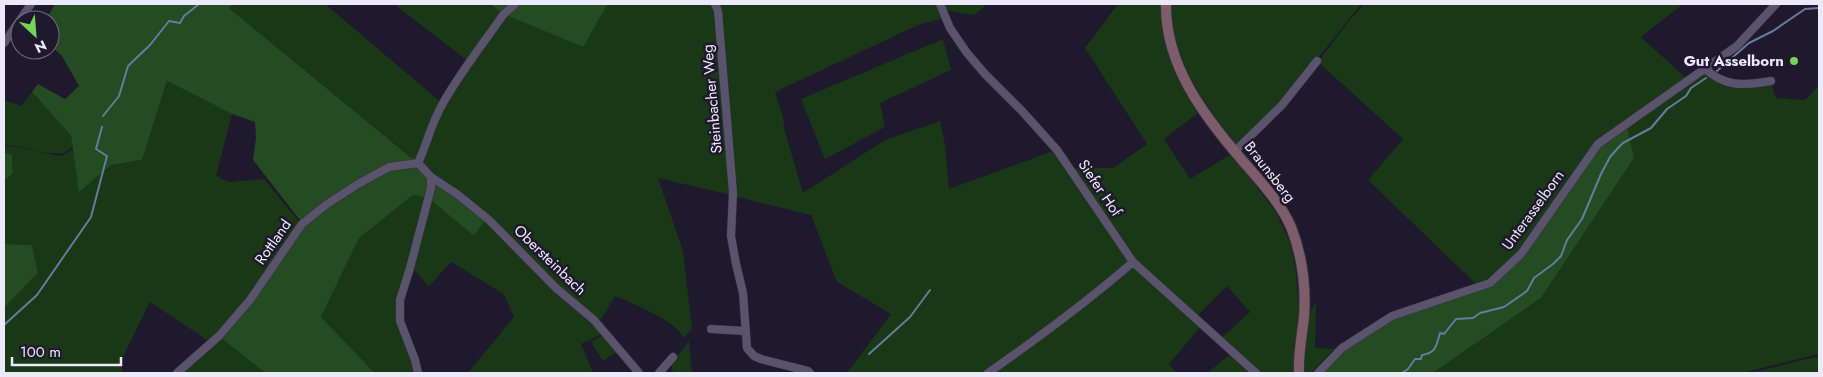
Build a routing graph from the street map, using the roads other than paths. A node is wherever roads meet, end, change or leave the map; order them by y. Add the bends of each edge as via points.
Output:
1 (31, 4) edge
2 (515, 4) edge
3 (715, 4) edge
4 (940, 4) edge
5 (1166, 4) edge
6 (1776, 4) edge
7 (4, 43) edge
8 (1317, 61) dead end
9 (1704, 68) junction
10 (1771, 81) dead end
11 (1235, 151) junction
12 (418, 163) junction
13 (431, 177) junction
14 (1133, 262) junction
15 (711, 329) dead end
16 (745, 330) junction
17 (673, 357) dead end
18 (178, 373) edge
19 (418, 373) edge
20 (639, 373) edge
21 (659, 373) edge
22 (810, 373) edge
23 (988, 373) edge
24 (1256, 373) edge
25 (1298, 373) edge
26 (1318, 373) edge

1 - 7 street
2 - 12 street via 442,104
3 - 16 street, Steinbacher Weg via 733,193 731,236 743,293
4 - 14 street, Siefer Hof via 967,53 1057,150
5 - 11 main road, Braunsberg via 1174,56 1182,74 1199,105
6 - 9 street, Unterasselborn via 1736,46
8 - 11 street via 1282,106
9 - 10 street via 1727,83
9 - 26 street, Unterasselborn via 1598,144 1521,254 1490,283 1392,316 1342,348
11 - 25 main road, Braunsberg via 1272,195 1296,241 1304,294
12 - 13 street
12 - 18 street, Rottland via 389,167 358,184 302,224 250,300 219,336
13 - 19 street via 400,300 400,320
13 - 20 street, Obersteinbach via 490,220 556,288 594,320
14 - 23 street via 1048,331
14 - 24 street, Siefer Hof
15 - 16 street
16 - 22 street via 747,348 754,356
17 - 21 street

